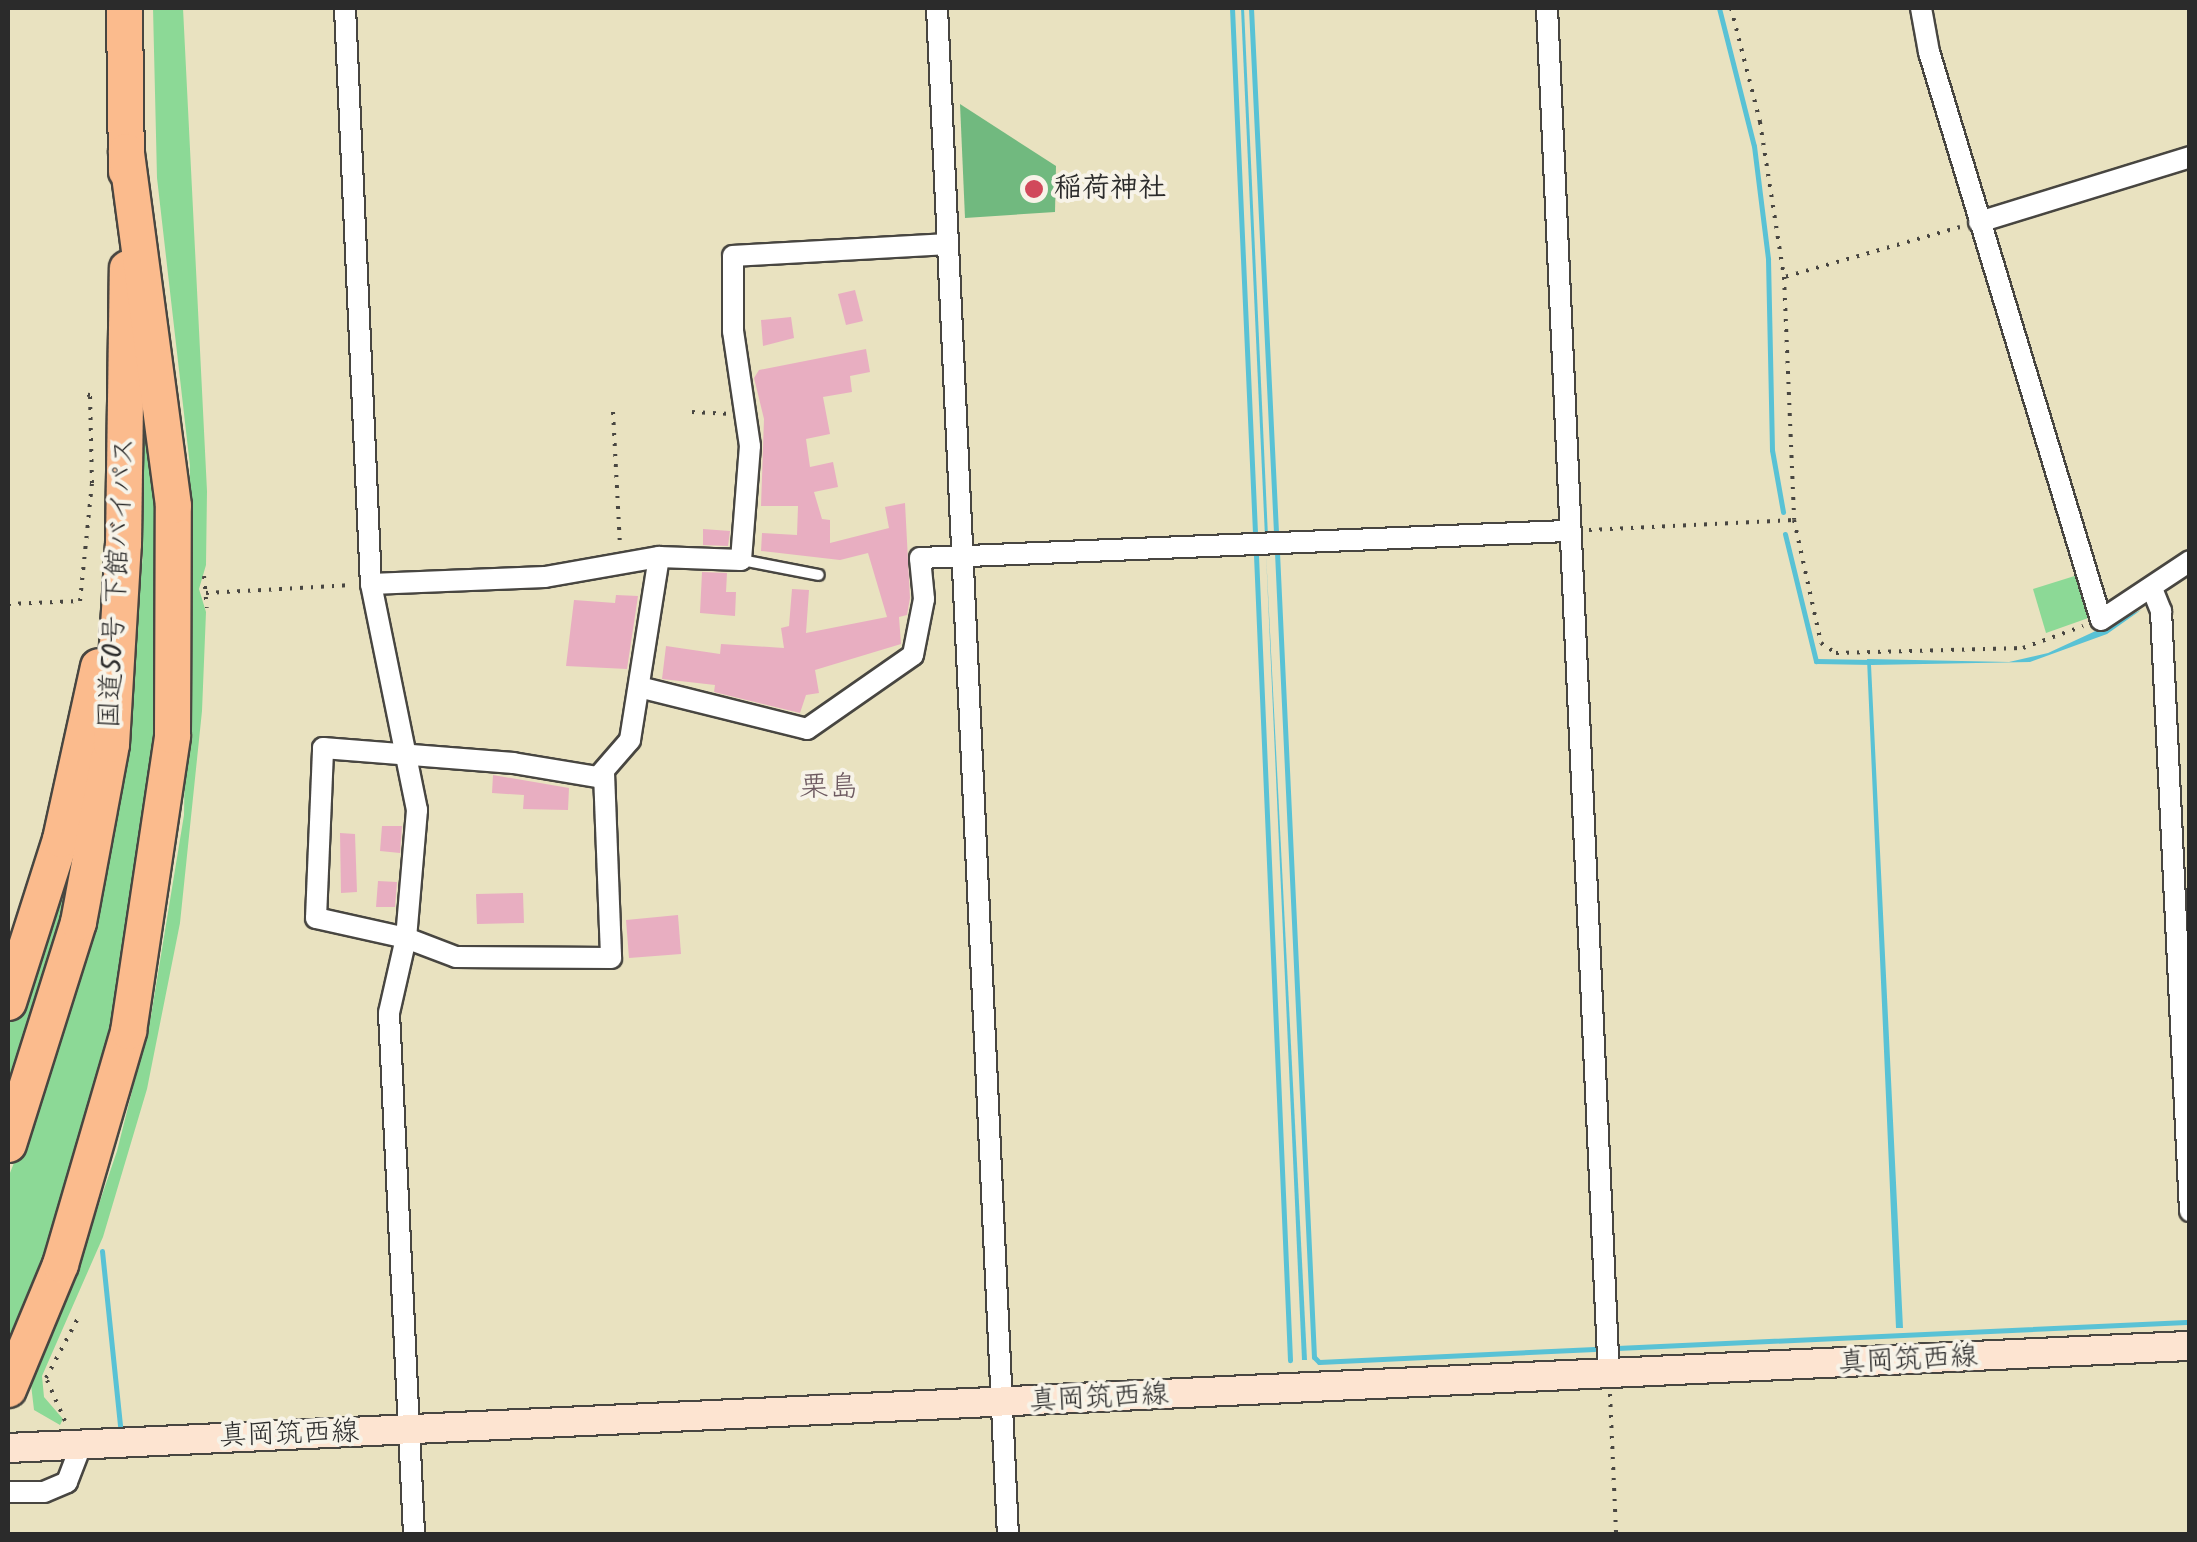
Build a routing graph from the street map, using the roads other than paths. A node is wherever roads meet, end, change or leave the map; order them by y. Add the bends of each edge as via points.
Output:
1 (124, 8) edge
2 (345, 8) edge
3 (937, 8) edge
4 (1548, 8) edge
5 (1921, 8) edge
6 (126, 151) junction
7 (2190, 157) edge
8 (1979, 222) junction
9 (948, 244) junction
10 (1568, 531) junction
11 (123, 543) junction
12 (659, 557) junction
13 (961, 558) junction
14 (741, 560) junction
15 (2190, 561) edge
16 (819, 574) dead end
17 (372, 584) junction
18 (2153, 591) junction
19 (638, 687) junction
20 (403, 753) junction
21 (604, 773) junction
22 (406, 938) junction
23 (8, 1002) edge
24 (8, 1144) edge
25 (2190, 1211) edge
26 (2190, 1346) edge
27 (1610, 1376) junction
28 (8, 1389) edge
29 (1002, 1404) junction
30 (409, 1430) junction
31 (81, 1446) junction
32 (8, 1448) edge
33 (8, 1492) edge
34 (414, 1534) edge
35 (1008, 1534) edge

1 - 6 highway, 国道50号 下館バイパス
2 - 17 street
3 - 9 street
4 - 10 street
5 - 8 street
6 - 11 highway, 国道50号 下館バイパス
6 - 28 highway via 173,505 172,735 128,1031 60,1264
7 - 8 street
8 - 18 street via 2101,620
9 - 13 street
9 - 14 street via 733,256 732,330 750,446
10 - 13 street
10 - 27 street
11 - 23 highway via 60,839
11 - 24 highway, 国道50号 下館バイパス via 111,744 97,831 63,977
12 - 14 street
12 - 17 street via 545,577
12 - 19 street
13 - 19 street via 920,558 924,598 913,655 807,729
13 - 29 street
14 - 16 lane
15 - 18 street
17 - 20 street
18 - 25 street via 2161,611
19 - 21 street via 630,740
20 - 21 street
20 - 22 street via 417,810
20 - 22 street via 323,748 316,918
21 - 22 street via 611,958 456,957
22 - 30 street via 388,1013
26 - 27 main road, 真岡筑西線
27 - 29 main road, 真岡筑西線
29 - 30 main road, 真岡筑西線
29 - 35 street
30 - 31 main road, 真岡筑西線
30 - 34 street
31 - 32 main road, 真岡筑西線
31 - 33 street via 67,1482 44,1492

